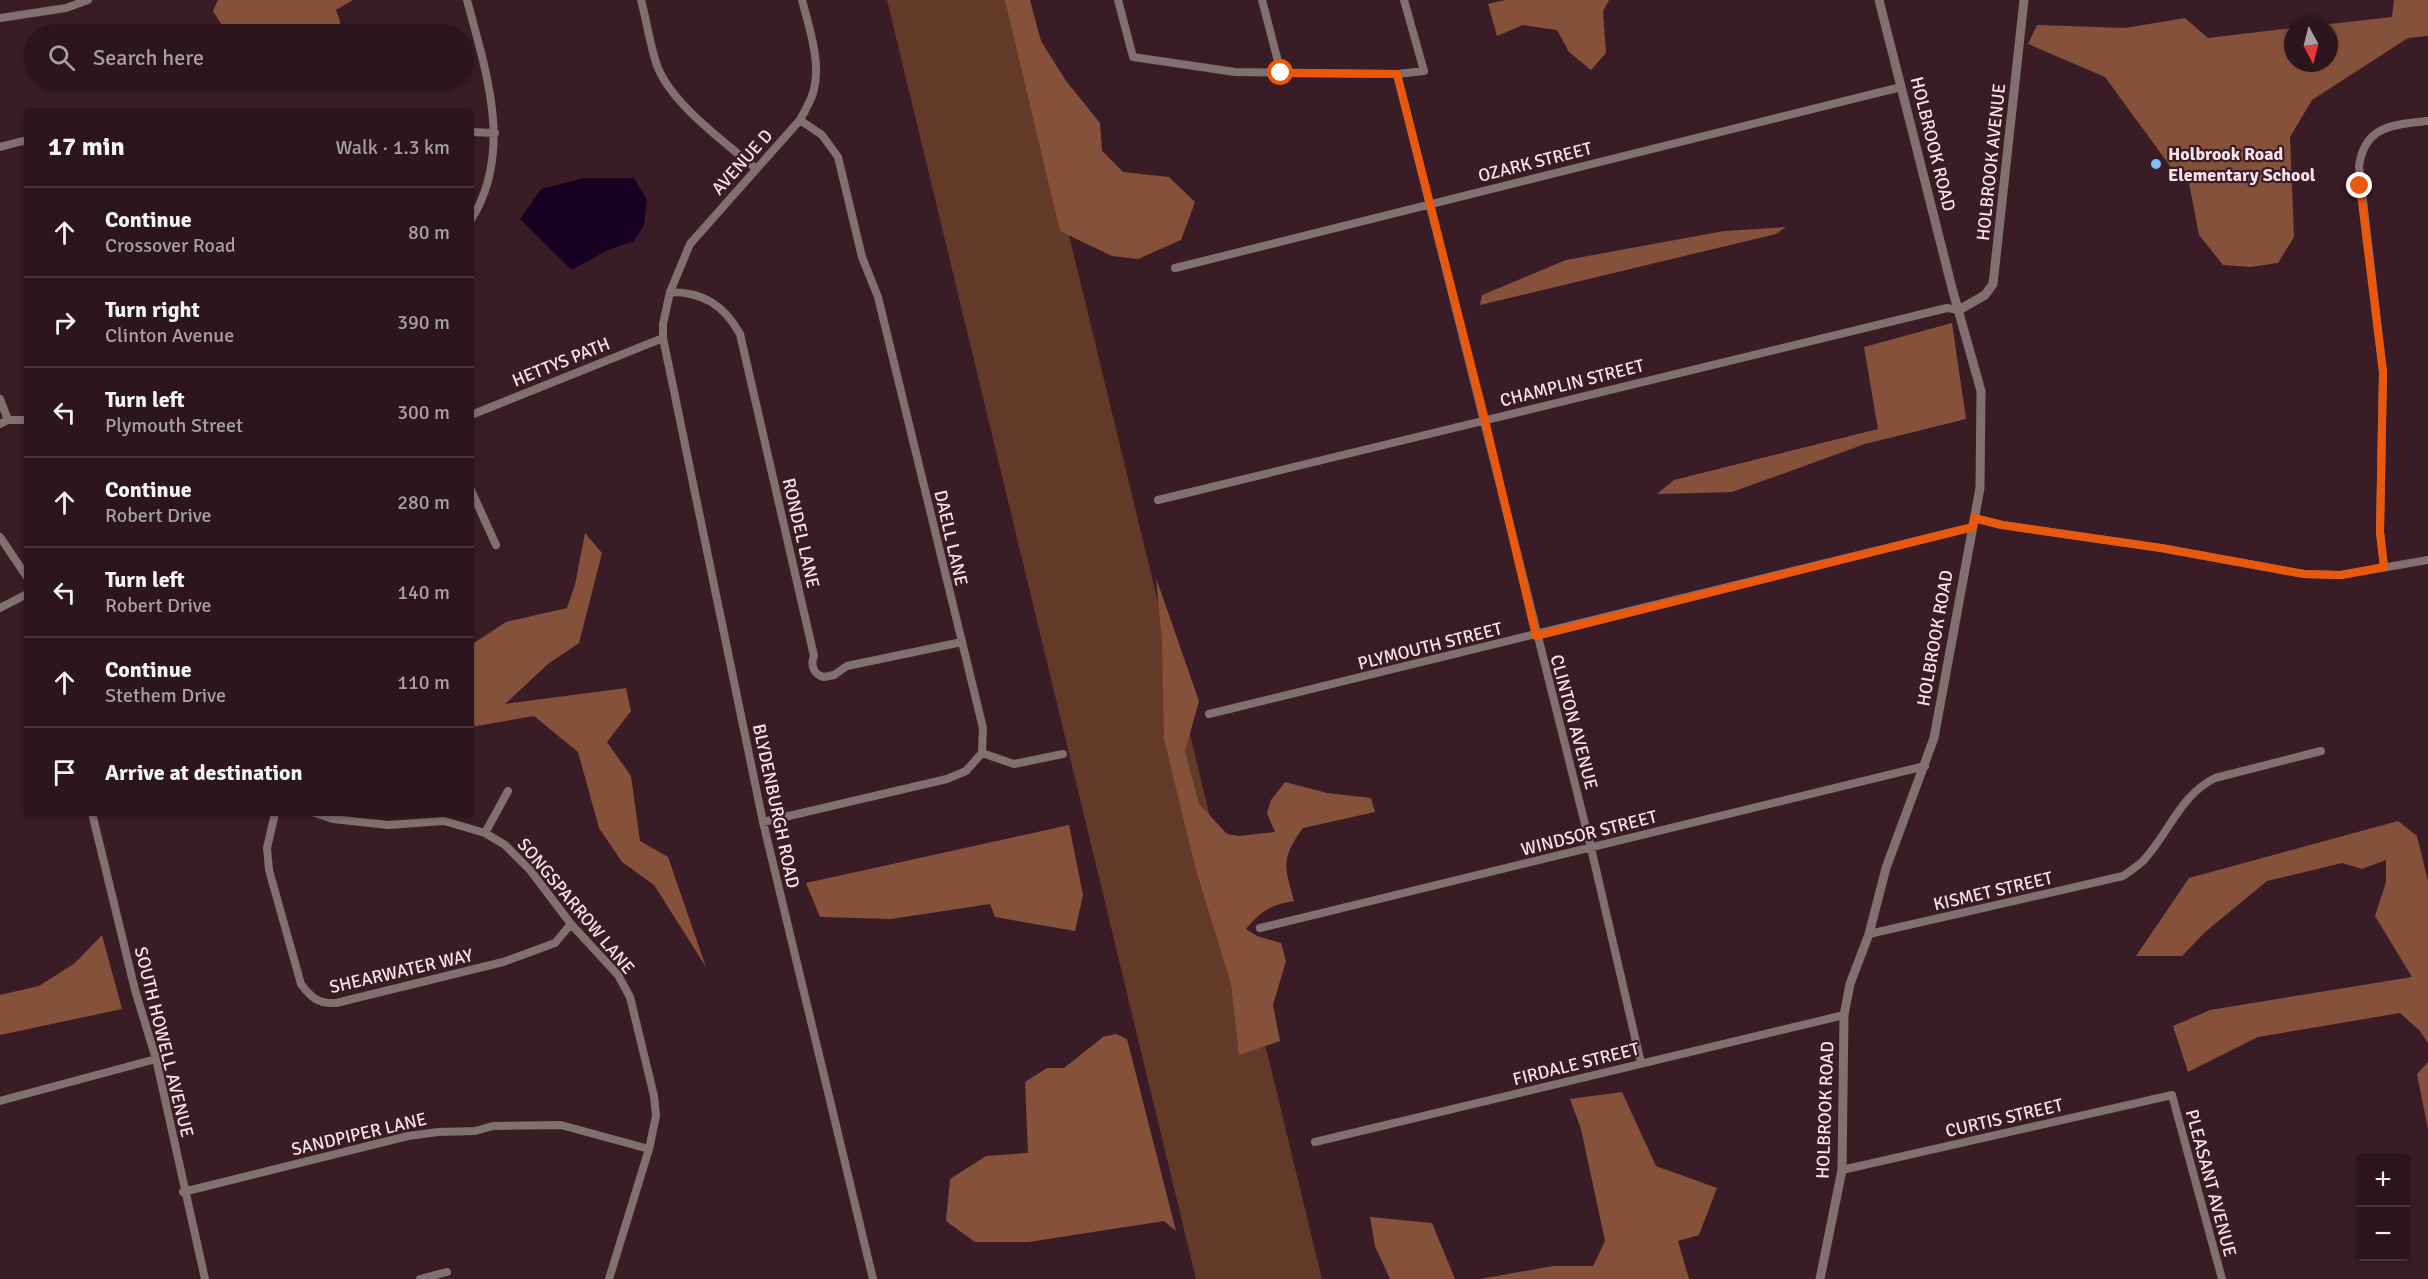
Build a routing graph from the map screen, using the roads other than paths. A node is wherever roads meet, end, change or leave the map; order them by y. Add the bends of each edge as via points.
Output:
1 (88, 0) edge
2 (467, 0) edge
3 (641, 0) edge
4 (802, 0) edge
5 (1118, 0) edge
6 (1262, 0) edge
7 (1404, 0) edge
8 (1879, 0) edge
9 (2024, 0) edge
10 (0, 18) edge
11 (473, 24) edge
12 (474, 28) edge
13 (1281, 73) junction
14 (1397, 74) junction
15 (1901, 87) junction
16 (800, 120) junction
17 (2428, 121) edge
18 (474, 132) edge
19 (495, 133) junction
20 (24, 141) edge
21 (0, 147) edge
22 (755, 168) junction
23 (1431, 204) junction
24 (474, 214) edge
25 (1175, 268) dead end
26 (670, 292) junction
27 (1959, 310) junction
28 (663, 338) junction
29 (0, 399) edge
30 (474, 414) edge
31 (24, 420) edge
32 (1485, 420) junction
33 (4, 422) edge
34 (474, 497) edge
35 (1158, 500) dead end
36 (1973, 523) junction
37 (0, 537) edge
38 (496, 545) dead end
39 (2428, 560) edge
40 (2384, 564) junction
41 (24, 572) edge
42 (24, 596) edge
43 (0, 608) edge
44 (1536, 636) junction
45 (962, 642) junction
46 (1209, 714) dead end
47 (2321, 752) dead end
48 (982, 753) junction
49 (1063, 754) dead end
50 (1925, 766) junction
51 (508, 790) dead end
52 (93, 816) edge
53 (274, 816) edge
54 (324, 816) edge
55 (763, 822) junction
56 (485, 833) junction
57 (1591, 849) junction
58 (571, 924) junction
59 (1260, 928) dead end
60 (1869, 934) junction
61 (1844, 1015) junction
62 (156, 1059) junction
63 (1641, 1063) junction
64 (2172, 1095) joint
65 (0, 1101) edge
66 (1315, 1142) dead end
67 (649, 1149) junction
68 (1842, 1170) junction
69 (183, 1192) junction
70 (447, 1272) dead end
71 (205, 1279) edge
72 (420, 1279) edge
73 (609, 1279) edge
74 (873, 1279) edge
75 (1820, 1279) edge
76 (2222, 1279) edge

1 - 10 street via 66,8
2 - 11 street
3 - 22 street via 658,69 669,86 681,102
4 - 16 street, AVENUE D via 813,54 815,89
5 - 13 street via 1133,57 1235,72
6 - 13 street
7 - 14 street via 1424,71
8 - 15 street, HOLBROOK ROAD
9 - 27 street, HOLBROOK AVENUE via 1993,284 1985,295
12 - 19 street via 494,107
13 - 14 street
14 - 23 street, CLINTON AVENUE
15 - 23 street, OZARK STREET
15 - 27 street, HOLBROOK ROAD
16 - 22 street, AVENUE D
16 - 45 street, DAELL LANE via 830,144 842,170 862,257 878,297
17 - 40 street via 2384,127 2367,141 2361,152 2360,186 2382,352 2380,532
18 - 19 street
19 - 24 street via 486,191
20 - 21 street
22 - 26 street, AVENUE D via 690,244
23 - 25 street, OZARK STREET
23 - 32 street, CLINTON AVENUE
26 - 28 street, AVENUE D
26 - 45 street, RONDEL LANE via 689,292 717,303 740,334 815,672 824,677 834,675 847,666
27 - 32 street, CHAMPLIN STREET via 1947,308
27 - 36 street, HOLBROOK ROAD via 1981,391 1982,458
28 - 30 street, HETTYS PATH
28 - 55 street, BLYDENBURGH ROAD
29 - 33 street
31 - 33 street
32 - 35 street, CHAMPLIN STREET
32 - 44 street, CLINTON AVENUE
34 - 38 street
36 - 40 street via 2161,548 2304,574 2341,575
36 - 44 street, PLYMOUTH STREET
36 - 50 street, HOLBROOK ROAD
37 - 41 street
39 - 40 street
42 - 43 street
44 - 46 street, PLYMOUTH STREET
44 - 57 street, CLINTON AVENUE
45 - 48 street, DAELL LANE via 983,728
47 - 60 street, KISMET STREET via 2215,778 2202,785 2191,794 2142,862 2123,876
48 - 49 street via 1014,764
48 - 55 street via 966,771 947,779
50 - 57 street, WINDSOR STREET
50 - 60 street, HOLBROOK ROAD via 1886,868
51 - 56 street
52 - 62 street, SOUTH HOWELL AVENUE
53 - 58 street, SHEARWATER WAY via 267,848 269,870 301,984 310,997 323,1004 503,962 555,943
54 - 56 street, SONGSPARROW LANE via 388,825 444,821
55 - 74 street, BLYDENBURGH ROAD
56 - 58 street, SONGSPARROW LANE via 505,845 530,870
57 - 59 street, WINDSOR STREET
57 - 63 street, CLINTON AVENUE
58 - 67 street, SONGSPARROW LANE via 618,975 630,997 654,1096 656,1116
60 - 61 street, HOLBROOK ROAD via 1857,958
61 - 63 street, FIRDALE STREET
61 - 68 street, HOLBROOK ROAD
62 - 65 street
62 - 69 street, SOUTH HOWELL AVENUE
63 - 66 street, FIRDALE STREET
64 - 68 street, CURTIS STREET
64 - 76 street, PLEASANT AVENUE
67 - 69 street, SANDPIPER LANE via 561,1125 494,1126 408,1136
67 - 73 street, SONGSPARROW LANE
68 - 75 street, HOLBROOK ROAD
69 - 71 street, SOUTH HOWELL AVENUE
70 - 72 street

